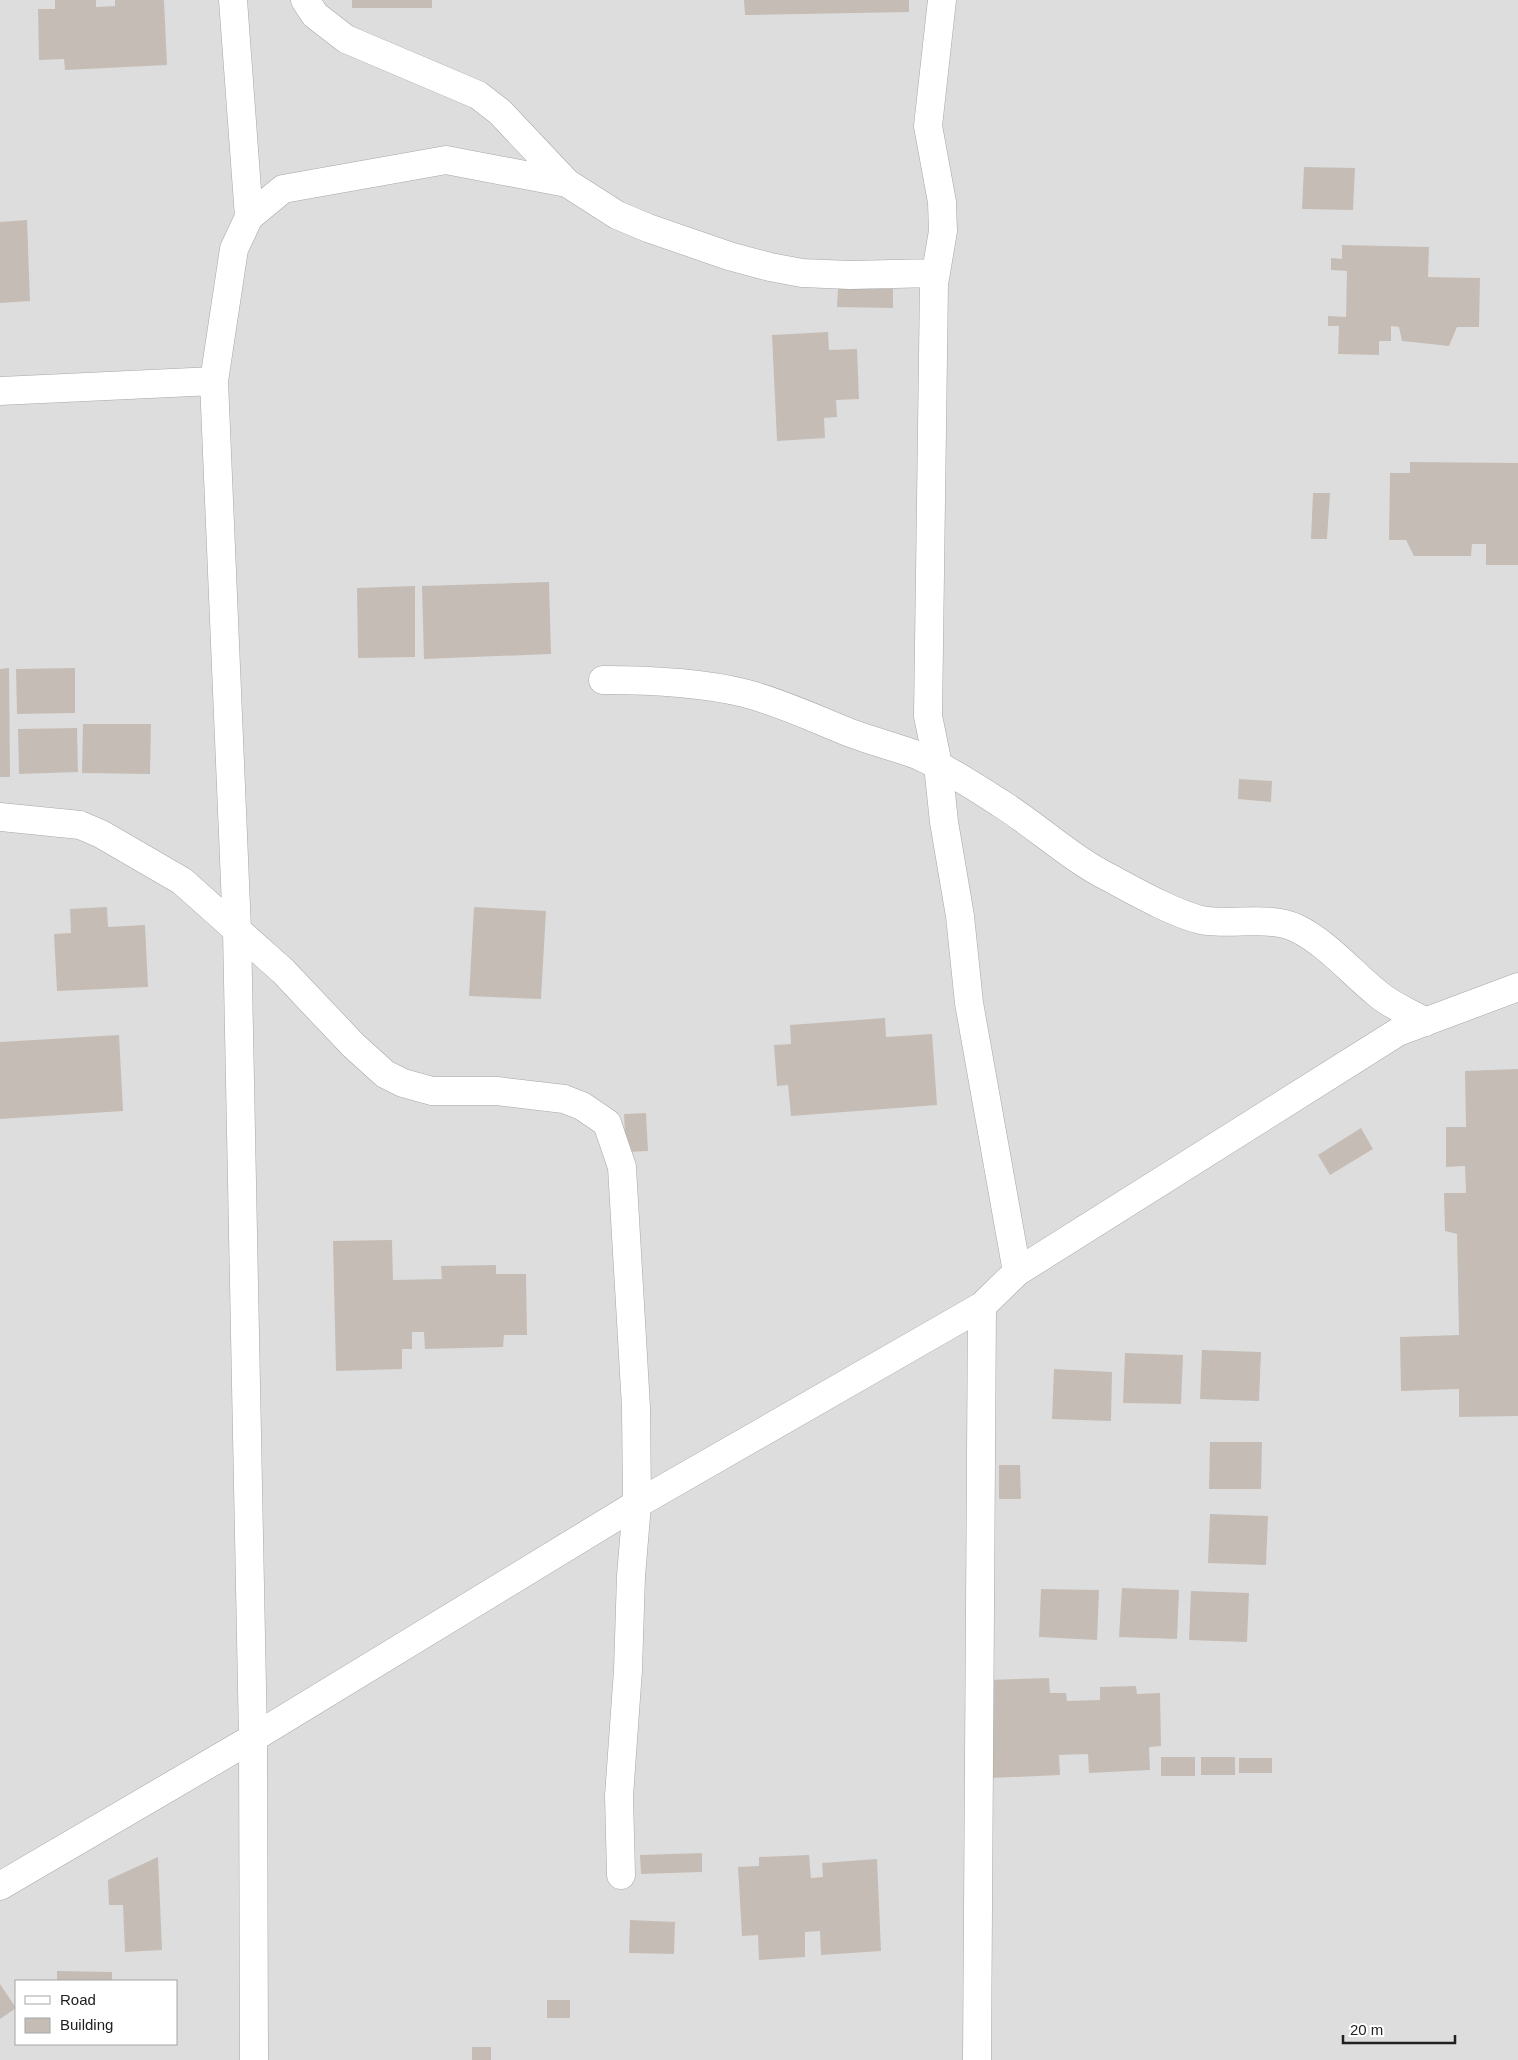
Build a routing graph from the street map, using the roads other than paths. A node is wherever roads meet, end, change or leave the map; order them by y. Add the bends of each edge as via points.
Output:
1 (233, 0) edge
2 (305, 0) edge
3 (942, 0) edge
4 (567, 182) junction
5 (248, 217) junction
6 (936, 273) junction
7 (214, 381) junction
8 (0, 391) edge
9 (604, 680) dead end
10 (938, 765) junction
11 (0, 817) edge
12 (237, 930) junction
13 (1518, 987) edge
14 (1426, 1022) junction
15 (1017, 1272) junction
16 (982, 1306) junction
17 (637, 1504) junction
18 (253, 1738) junction
19 (621, 1875) dead end
20 (0, 1886) edge
21 (254, 2060) edge
22 (977, 2060) edge

1 - 5 street
2 - 4 street via 315,15 346,39 478,95 500,112
3 - 6 street via 928,126 942,202 943,232
4 - 5 street via 446,160 283,189
4 - 6 street via 616,214 648,228 770,267 802,273 850,275
5 - 7 street via 234,248
6 - 10 street via 928,716
7 - 8 street
7 - 12 street
9 - 10 street via 696,686 747,694
10 - 14 street via 1002,804 1106,876 1180,912 1202,920 1272,923 1298,929 1381,997
10 - 15 street via 969,1003
11 - 12 street via 80,825 101,834 182,881
12 - 17 street via 283,971 385,1074 432,1091 497,1091 564,1099 608,1123 622,1167 636,1407
12 - 18 street
13 - 14 street
14 - 15 street via 1398,1032
15 - 16 street
16 - 17 street
16 - 22 street
17 - 18 street
17 - 19 street via 630,1576 628,1670 619,1796
18 - 20 street
18 - 21 street

